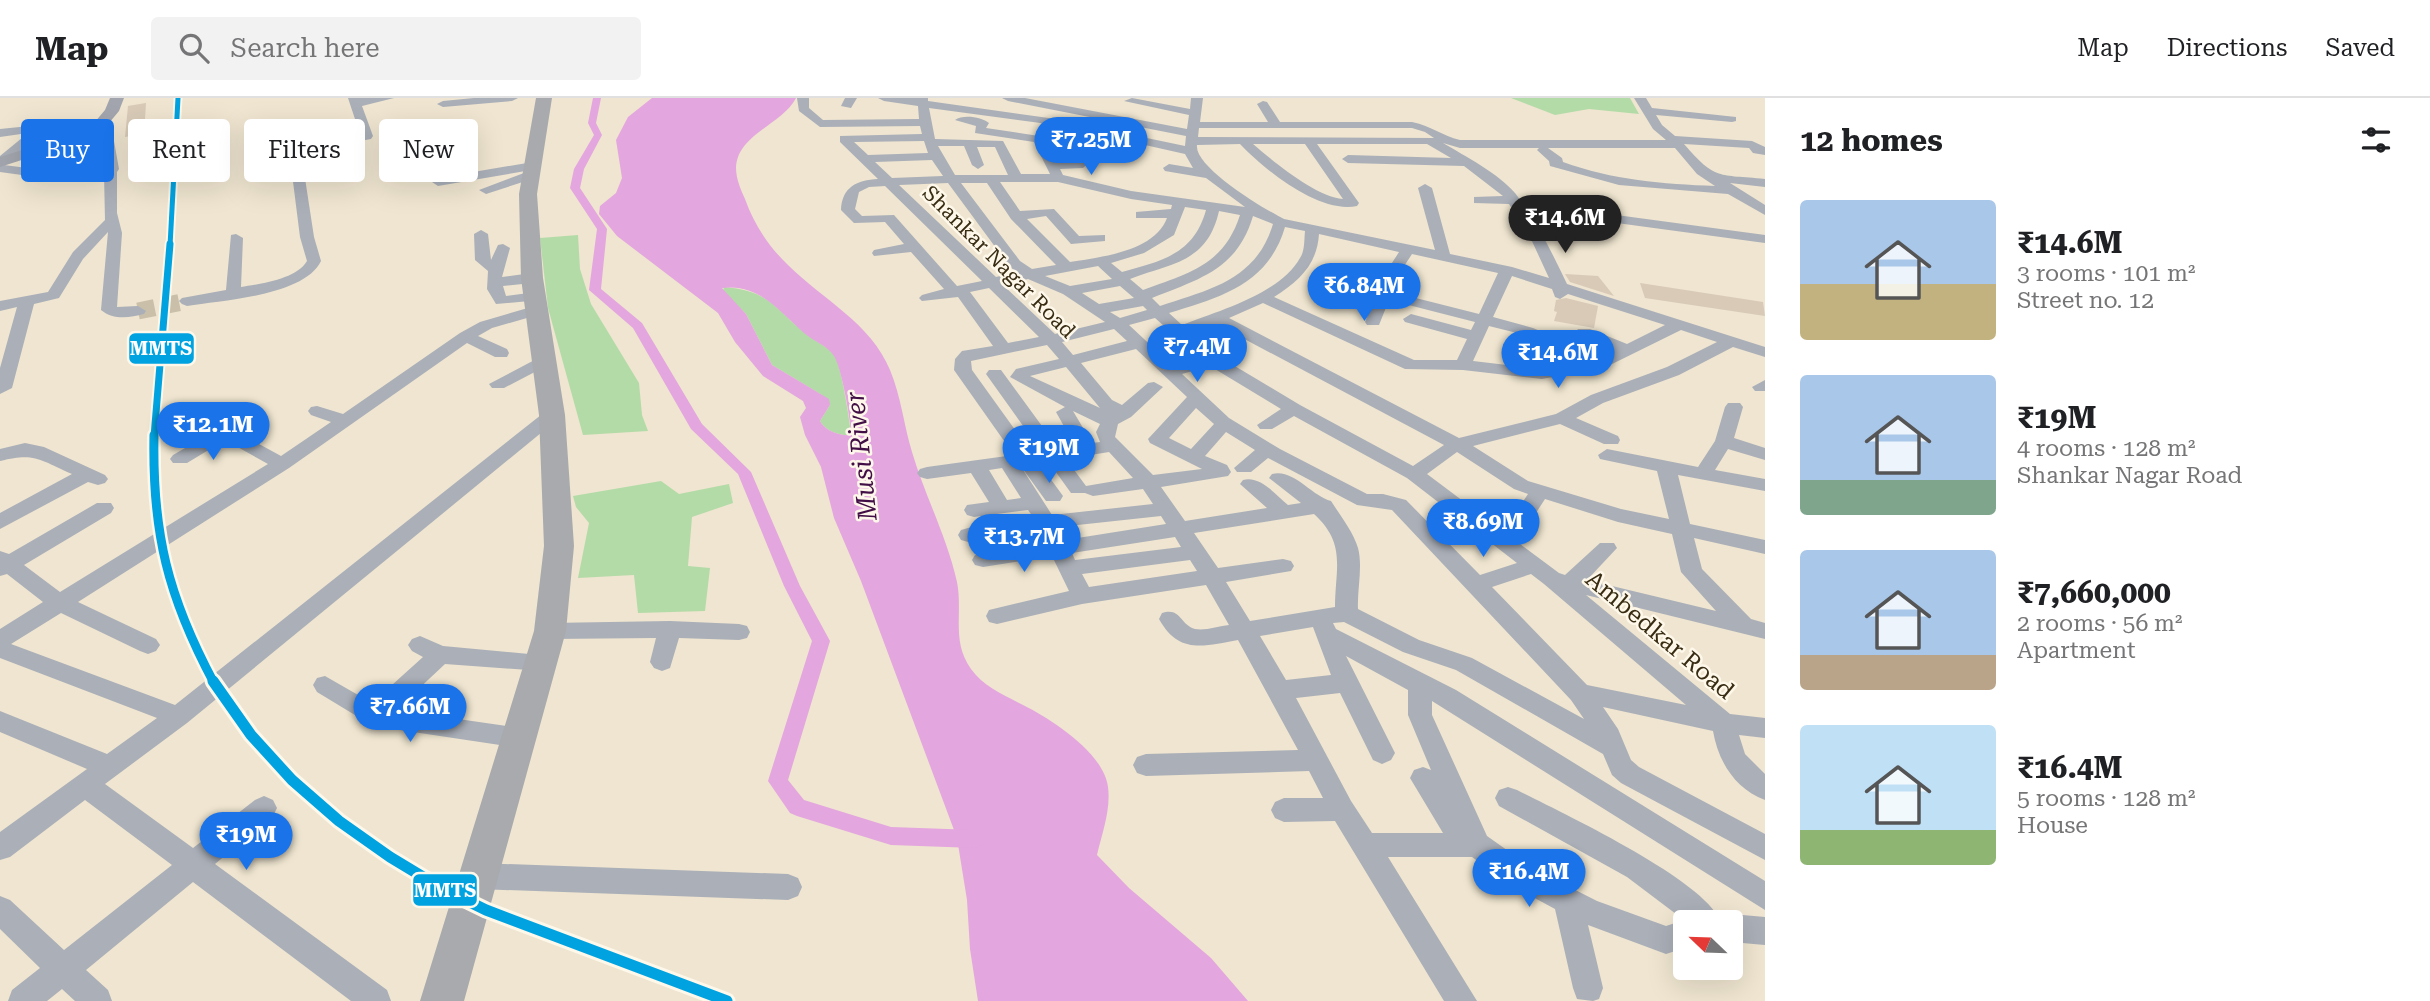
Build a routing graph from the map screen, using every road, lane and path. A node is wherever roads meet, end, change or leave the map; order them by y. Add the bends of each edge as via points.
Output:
1 (110, 98) edge
2 (117, 98) edge
3 (388, 98) edge
4 (512, 98) edge
5 (544, 98) edge
6 (803, 98) edge
7 (884, 98) edge
8 (1008, 98) edge
9 (1094, 98) edge
10 (1640, 98) edge
11 (355, 101) edge
12 (1130, 101) dead end
13 (1040, 103) junction
14 (443, 104) dead end
15 (1263, 104) dead end
16 (923, 109) edge
17 (1081, 111) junction
18 (1646, 111) junction
19 (1023, 118) junction
20 (82, 119) edge
21 (106, 119) edge
22 (1732, 119) dead end
23 (1194, 120) edge
24 (1056, 122) junction
25 (1276, 125) junction
26 (1151, 127) junction
27 (1657, 127) junction
28 (21, 130) edge
29 (979, 131) junction
30 (0, 133) edge
31 (1745, 134) dead end
32 (1109, 136) junction
33 (1004, 139) junction
34 (1042, 140) junction
35 (1308, 140) junction
36 (1446, 140) junction
37 (1137, 141) junction
38 (1243, 141) junction
39 (1359, 141) junction
40 (1429, 141) junction
41 (964, 142) junction
42 (1674, 142) junction
43 (21, 146) edge
44 (1525, 147) junction
45 (1473, 150) dead end
46 (1543, 150) junction
47 (1608, 151) junction
48 (1765, 151) edge
49 (938, 156) junction
50 (21, 157) edge
51 (1590, 157) dead end
52 (862, 159) junction
53 (1348, 159) dead end
54 (1376, 160) junction
55 (1467, 162) junction
56 (0, 164) edge
57 (994, 164) dead end
58 (978, 165) junction
59 (21, 168) edge
60 (1169, 168) dead end
61 (532, 170) junction
62 (1054, 172) junction
63 (478, 177) edge
64 (1220, 178) junction
65 (1713, 178) junction
66 (991, 179) junction
67 (1022, 179) junction
68 (112, 182) edge
69 (887, 182) junction
70 (1765, 183) edge
71 (1425, 188) dead end
72 (486, 190) dead end
73 (1732, 190) junction
74 (1040, 194) dead end
75 (1132, 195) junction
76 (1479, 200) dead end
77 (1512, 200) junction
78 (1213, 207) junction
79 (1178, 208) junction
80 (1251, 208) junction
81 (1764, 209) edge
82 (1141, 215) dead end
83 (1016, 216) junction
84 (1090, 220) dead end
85 (110, 222) junction
86 (1280, 222) junction
87 (1646, 223) junction
88 (1312, 228) junction
89 (989, 230) junction
90 (1707, 231) junction
91 (1033, 232) junction
92 (1067, 232) junction
93 (1169, 232) junction
94 (481, 234) dead end
95 (1100, 237) junction
96 (1600, 237) dead end
97 (236, 238) dead end
98 (1765, 239) edge
99 (1202, 240) junction
100 (1653, 242) dead end
101 (949, 243) junction
102 (1246, 246) junction
103 (503, 248) dead end
104 (914, 248) junction
105 (1409, 248) junction
106 (1715, 248) dead end
107 (879, 253) dead end
108 (1443, 255) junction
109 (1106, 260) junction
110 (1068, 268) junction
111 (1256, 268) junction
112 (1507, 270) junction
113 (1029, 274) junction
114 (495, 276) junction
115 (1121, 279) junction
116 (991, 284) junction
117 (1068, 291) junction
118 (1560, 291) junction
119 (958, 292) junction
120 (233, 294) junction
121 (1383, 294) junction
122 (535, 295) junction
123 (1262, 297) junction
124 (927, 298) dead end
125 (27, 301) junction
126 (187, 301) tunnel mouth
127 (1601, 302) junction
128 (1149, 303) junction
129 (0, 306) edge
130 (1097, 309) junction
131 (138, 311) tunnel mouth
132 (1216, 318) junction
133 (1411, 319) dead end
134 (1483, 320) junction
135 (1373, 322) dead end
136 (1117, 323) junction
137 (1681, 324) junction
138 (1235, 328) junction
139 (1179, 332) junction
140 (466, 336) junction
141 (1475, 337) junction
142 (1051, 339) junction
143 (1732, 341) junction
144 (1195, 346) junction
145 (1004, 349) junction
146 (1146, 349) junction
147 (1625, 349) junction
148 (1765, 352) edge
149 (501, 353) dead end
150 (982, 353) junction
151 (544, 360) junction
152 (1212, 360) junction
153 (1068, 362) junction
154 (1119, 363) dead end
155 (1600, 363) junction
156 (1463, 365) junction
157 (1171, 372) junction
158 (1007, 376) junction
159 (498, 384) dead end
160 (1087, 384) junction
161 (1154, 387) dead end
162 (0, 389) edge
163 (1050, 393) junction
164 (1197, 397) junction
165 (1734, 407) dead end
166 (1294, 409) junction
167 (317, 411) dead end
168 (1065, 412) dead end
169 (191, 414) dead end
170 (552, 415) junction
171 (1117, 417) junction
172 (1562, 418) junction
173 (346, 421) junction
174 (1224, 423) junction
175 (1266, 425) dead end
176 (225, 432) junction
177 (1724, 441) junction
178 (1457, 444) junction
179 (1114, 446) junction
180 (1268, 449) junction
181 (37, 451) junction
182 (1087, 451) junction
183 (1765, 454) edge
184 (0, 455) edge
185 (1053, 456) junction
186 (1193, 458) junction
187 (180, 459) dead end
188 (282, 464) junction
189 (993, 464) junction
190 (1666, 467) junction
191 (0, 471) edge
192 (927, 473) dead end
193 (1415, 474) junction
194 (1703, 474) junction
195 (1279, 478) dead end
196 (1149, 483) junction
197 (1765, 485) edge
198 (1540, 491) junction
199 (1364, 500) junction
200 (1011, 505) junction
201 (1320, 507) junction
202 (104, 508) dead end
203 (1284, 512) junction
204 (1172, 519) junction
205 (0, 522) edge
206 (1046, 522) junction
207 (1682, 529) junction
208 (968, 535) dead end
209 (1495, 535) junction
210 (1057, 547) junction
211 (1765, 547) edge
212 (1607, 548) dead end
213 (1195, 552) junction
214 (983, 560) dead end
215 (3, 564) edge
216 (1283, 566) dead end
217 (1068, 568) junction
218 (1211, 575) junction
219 (1552, 576) junction
220 (1478, 584) junction
221 (1082, 596) junction
222 (58, 602) junction
223 (1348, 613) junction
224 (997, 616) dead end
225 (1170, 618) dead end
226 (1324, 627) junction
227 (670, 629) junction
228 (1754, 629) edge
229 (550, 631) junction
230 (1244, 631) junction
231 (739, 632) dead end
232 (0, 640) edge
233 (148, 645) dead end
234 (0, 649) edge
235 (542, 662) junction
236 (662, 662) dead end
237 (1347, 683) junction
238 (325, 685) dead end
239 (1420, 685) junction
240 (1280, 690) junction
241 (1580, 692) junction
242 (178, 716) junction
243 (373, 716) junction
244 (0, 721) edge
245 (1724, 723) junction
246 (1765, 728) edge
247 (520, 738) junction
248 (1613, 747) junction
249 (1382, 752) dead end
250 (1315, 760) junction
251 (1146, 765) dead end
252 (110, 768) junction
253 (1423, 778) dead end
254 (86, 785) junction
255 (1765, 789) edge
256 (1508, 798) dead end
257 (264, 808) dead end
258 (1342, 809) junction
259 (1284, 810) dead end
260 (1363, 845) junction
261 (1471, 845) junction
262 (0, 848) edge
263 (1765, 848) edge
264 (195, 864) junction
265 (478, 876) junction
266 (788, 887) dead end
267 (1765, 897) edge
268 (1568, 903) junction
269 (0, 910) edge
270 (1694, 910) edge
271 (1743, 929) edge
272 (1765, 932) edge
273 (1673, 938) edge
274 (62, 970) junction
275 (1588, 988) dead end
276 (23, 1001) edge
277 (97, 1001) edge
278 (376, 1001) edge
279 (442, 1001) edge
280 (1462, 1001) edge

1 - 20 main road via 105,109
2 - 21 main road
3 - 11 street
4 - 14 street
5 - 61 highway
6 - 16 street via 803,109 820,124
7 - 16 street
8 - 13 street
9 - 17 street
10 - 18 street
11 - 120 street via 367,136 295,150 314,261 310,269 277,286
12 - 23 street
13 - 17 street
13 - 19 street
15 - 25 street
16 - 19 street
16 - 29 street via 983,123
16 - 49 street
17 - 26 street
18 - 22 street
18 - 27 street
19 - 24 street
19 - 33 street
23 - 25 street
23 - 26 street
23 - 37 street
23 - 38 street
23 - 64 street via 1198,166
24 - 32 street
24 - 34 street
25 - 36 street via 1412,125
26 - 37 street
27 - 31 street
27 - 42 street
28 - 30 street
29 - 33 street
29 - 41 street via 964,131
32 - 37 street
32 - 62 street via 1079,165
33 - 34 street
33 - 41 street
33 - 67 street
34 - 62 street via 1039,144
35 - 38 street
35 - 38 street via 1352,203 1333,202 1303,185
35 - 39 street
36 - 40 street
36 - 44 street
39 - 40 street
39 - 54 street
40 - 55 street
41 - 49 street
41 - 58 street
42 - 47 street
42 - 48 street via 1752,145
42 - 65 street
43 - 56 street
44 - 45 street
44 - 46 street
44 - 47 street
46 - 47 street
46 - 73 street via 1558,161 1554,163 1600,185 1644,192
47 - 51 street
49 - 52 street
49 - 52 street, Shankar Nagar Road via 844,139
49 - 58 street
49 - 66 street
49 - 69 street
49 - 89 street
50 - 56 main road
52 - 69 street, Shankar Nagar Road
53 - 54 street
54 - 55 street
55 - 77 street
56 - 59 street
57 - 58 street
60 - 64 street
61 - 63 street
61 - 72 street
61 - 122 highway via 528,194
62 - 67 street
62 - 75 street
64 - 80 street
65 - 70 street
65 - 73 street
66 - 67 street
66 - 83 street
67 - 74 street
68 - 85 street
69 - 101 street, Shankar Nagar Road
69 - 104 street via 856,187 848,199 848,210 866,222 889,218
71 - 108 street
73 - 81 street
75 - 79 street
75 - 80 street via 1135,181
76 - 77 street
77 - 118 street via 1538,239
78 - 79 street
78 - 80 street
78 - 99 street
79 - 82 street
79 - 93 street
80 - 86 street
80 - 102 street
83 - 91 street
83 - 92 street via 1049,212
84 - 95 street
85 - 125 street via 71,261 54,295
85 - 131 street via 115,233 108,310
86 - 88 street
86 - 102 street
87 - 90 street
87 - 96 street via 1594,216
87 - 100 street
88 - 105 street via 1373,235
88 - 123 street via 1308,258 1293,277
89 - 91 street
89 - 113 street via 1015,264
90 - 98 street
90 - 106 street
91 - 92 street
91 - 110 street
92 - 95 street via 1076,241
93 - 99 street
93 - 109 street via 1139,250
94 - 114 street via 482,260
95 - 109 street
97 - 120 street
99 - 102 street
99 - 115 street via 1180,256
101 - 104 street
101 - 116 street, Shankar Nagar Road
102 - 111 street
102 - 111 street
102 - 128 street
103 - 114 street
104 - 107 street
104 - 119 street
105 - 108 street
105 - 121 street
108 - 112 street
109 - 110 street
109 - 115 street, Ambedkar Road
110 - 113 street
111 - 128 street via 1233,285
112 - 118 street
112 - 134 street
113 - 116 street
113 - 117 street
114 - 122 street via 501,301
115 - 117 street
115 - 128 street, Ambedkar Road
116 - 119 street
116 - 142 street, Shankar Nagar Road
117 - 130 street
118 - 127 street
119 - 124 street
119 - 145 street
120 - 126 street
121 - 134 street
121 - 135 street
122 - 140 street
122 - 151 highway
123 - 132 street
123 - 156 street via 1412,365
125 - 129 street
125 - 162 street
127 - 137 street
127 - 147 street via 1590,332
128 - 130 street
128 - 136 street
128 - 139 street, Ambedkar Road
130 - 136 street
132 - 138 street
132 - 139 street
133 - 141 street
134 - 141 street
134 - 155 street via 1527,331
136 - 142 street
136 - 146 street
137 - 143 street
137 - 147 street
138 - 144 street
138 - 178 street
139 - 144 street, Ambedkar Road
140 - 149 street
140 - 173 street
141 - 156 street
142 - 145 street
142 - 153 street, Shankar Nagar Road
143 - 148 street
143 - 172 street
144 - 152 street, Ambedkar Road
145 - 150 street
146 - 153 street
146 - 154 street
146 - 157 street
147 - 155 street
150 - 158 street
150 - 189 street via 963,359 963,370
151 - 159 street
151 - 170 highway
152 - 157 street
152 - 166 street, Ambedkar Road
153 - 158 street
153 - 160 street, Shankar Nagar Road
155 - 156 street via 1542,374
157 - 164 street
158 - 163 street
158 - 185 street
160 - 163 street
160 - 171 street, Shankar Nagar Road
161 - 171 street
163 - 171 street
164 - 174 street
164 - 186 street via 1157,436 1160,442
165 - 177 street
166 - 175 street
166 - 193 street, Ambedkar Road
167 - 173 street
168 - 182 street
169 - 176 street
170 - 229 highway via 559,546
170 - 242 street
171 - 179 street via 1105,432
172 - 178 street
172 - 190 street via 1609,447
173 - 188 street
174 - 180 street
174 - 186 street
176 - 187 street
176 - 188 street
177 - 183 street
177 - 194 street
178 - 193 street
178 - 198 street via 1521,485
179 - 182 street
179 - 196 street
180 - 199 street
180 - 203 street via 1247,476
181 - 184 street
181 - 191 street
181 - 205 street via 93,476
182 - 185 street
185 - 189 street
185 - 196 street via 1085,490
186 - 196 street via 1222,471
188 - 222 street
189 - 192 street
189 - 200 street
189 - 200 street
190 - 194 street
190 - 207 street
193 - 209 street, Ambedkar Road
194 - 197 street
195 - 201 street
196 - 204 street
198 - 207 street
198 - 209 street via 1527,511
199 - 201 street
199 - 220 street via 1399,505
200 - 206 street
201 - 203 street
201 - 223 street via 1347,543
202 - 215 street
203 - 204 street
204 - 206 street
204 - 210 street
204 - 213 street
206 - 208 street
206 - 210 street
207 - 211 street
207 - 228 street via 1692,572
209 - 219 street, Ambedkar Road
210 - 214 street
210 - 217 street
212 - 219 street
213 - 217 street
213 - 218 street
215 - 222 street
216 - 218 street
217 - 221 street
218 - 221 street
218 - 230 street
219 - 220 street
219 - 228 street
219 - 245 street, Ambedkar Road
220 - 241 street
221 - 224 street
222 - 232 street
222 - 233 street
223 - 226 street
223 - 248 street via 1411,646 1464,664
225 - 230 street via 1184,635 1200,638
226 - 230 street
226 - 237 street
226 - 239 street
227 - 229 street
227 - 231 street
227 - 236 street
229 - 235 highway
230 - 240 street
234 - 242 street
235 - 243 street via 430,650
235 - 247 highway
237 - 240 street
237 - 249 street
238 - 243 street
239 - 261 street via 1420,715
239 - 267 street via 1447,697
240 - 250 street
241 - 245 street
241 - 248 street
242 - 252 street
243 - 247 street
244 - 252 street
245 - 246 street
245 - 255 street via 1729,754 1741,773
247 - 265 highway
248 - 263 street via 1621,767 1630,775
250 - 251 street
250 - 258 street
252 - 254 street
253 - 261 street
254 - 262 street
254 - 264 street
256 - 270 street via 1651,877
257 - 264 street
258 - 259 street
258 - 260 street
260 - 261 street
260 - 280 street
261 - 268 street
264 - 274 street
264 - 278 street
265 - 266 street
265 - 279 highway
268 - 273 street via 1665,940
268 - 275 street
269 - 274 street
271 - 272 street
274 - 276 street
274 - 277 street

